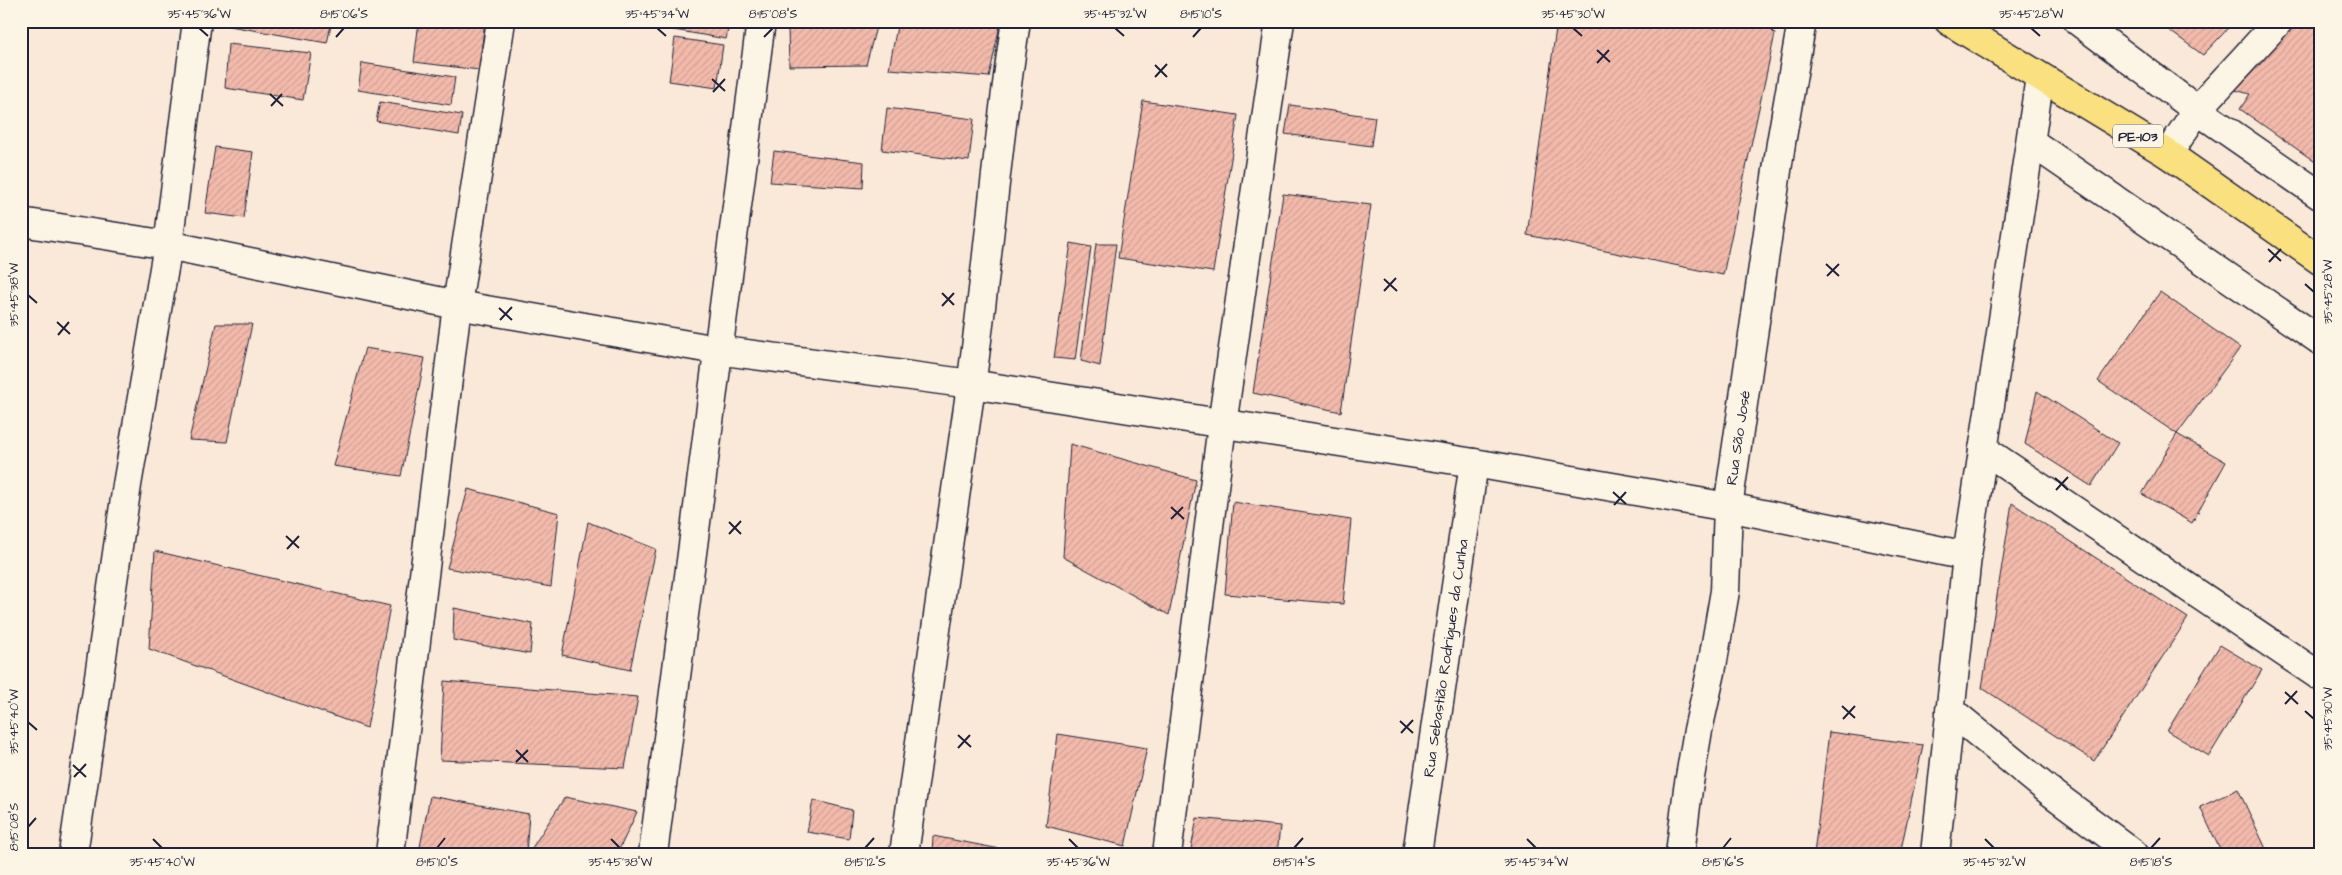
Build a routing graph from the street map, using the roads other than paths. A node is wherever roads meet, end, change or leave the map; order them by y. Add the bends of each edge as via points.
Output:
1 (197, 21) edge
2 (501, 21) edge
3 (761, 21) edge
4 (1016, 21) edge
5 (1280, 21) edge
6 (1802, 21) edge
7 (1949, 21) edge
8 (2078, 21) edge
9 (2279, 21) edge
10 (2040, 76) junction
11 (2197, 110) junction
12 (2030, 142) junction
13 (2168, 154) junction
14 (2321, 196) edge
15 (21, 222) edge
16 (168, 245) junction
17 (2321, 261) edge
18 (457, 305) junction
19 (2321, 341) edge
20 (717, 350) junction
21 (971, 384) junction
22 (1222, 425) junction
23 (1983, 449) junction
24 (1474, 463) junction
25 (1728, 507) junction
26 (1967, 556) junction
27 (2321, 677) edge
28 (1950, 710) junction
29 (73, 854) edge
30 (390, 854) edge
31 (652, 854) edge
32 (904, 854) edge
33 (1167, 854) edge
34 (1417, 854) edge
35 (1680, 854) edge
36 (1935, 854) edge
37 (2134, 854) edge

1 - 16 street
2 - 18 street
3 - 20 street
4 - 21 street
5 - 22 street
6 - 25 street, Rua São José
7 - 10 main road, PE-103
8 - 11 street
9 - 11 street
10 - 12 street
10 - 13 main road, PE-103
11 - 13 street
11 - 14 street
12 - 19 street
12 - 23 street
13 - 17 main road, PE-103
15 - 16 street
16 - 18 street
16 - 29 street via 127,485
18 - 20 street
18 - 30 street
20 - 21 street
20 - 31 street
21 - 22 street
21 - 32 street
22 - 24 street
22 - 33 street
23 - 26 street
23 - 27 street
24 - 25 street
24 - 34 street, Rua Sebastião Rodrigues da Cunha
25 - 26 street
25 - 35 street, Rua São José via 1725,591 1689,779
26 - 28 street
28 - 36 street
28 - 37 street via 2048,790

